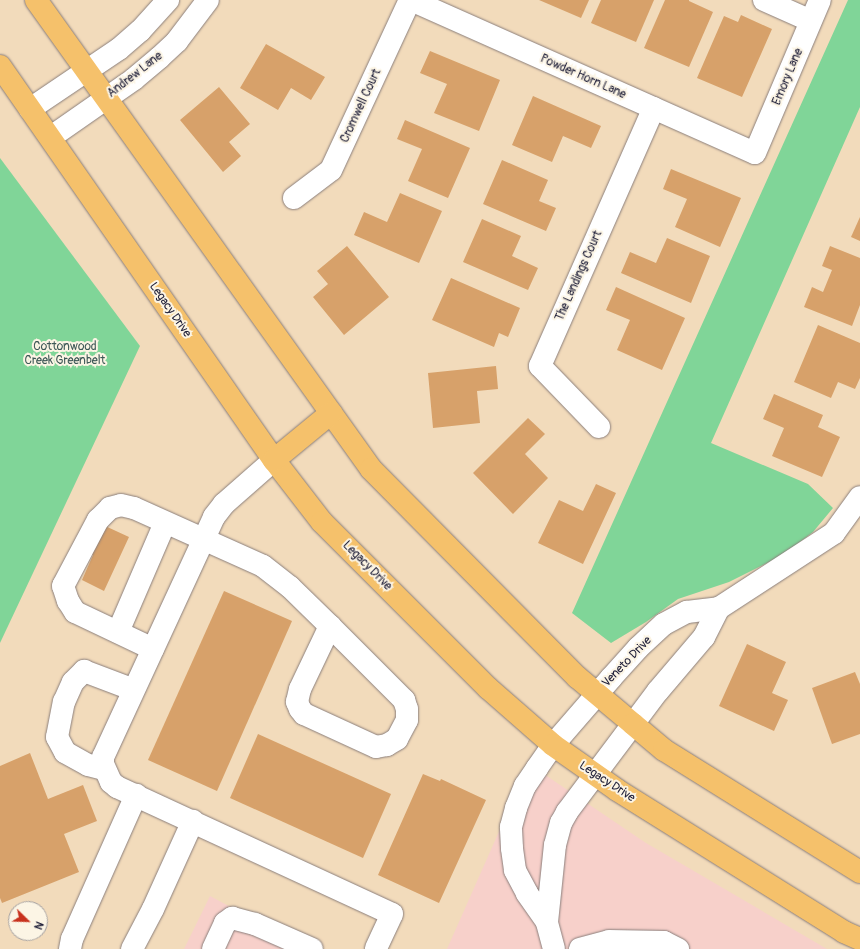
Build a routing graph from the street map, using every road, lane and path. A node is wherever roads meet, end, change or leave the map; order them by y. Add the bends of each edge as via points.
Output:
1 (36, 0) edge
2 (168, 0) edge
3 (208, 0) edge
4 (410, 0) edge
5 (764, 0) edge
6 (820, 0) edge
7 (811, 21) junction
8 (0, 66) edge
9 (86, 72) junction
10 (105, 99) junction
11 (654, 108) junction
12 (30, 109) junction
13 (51, 137) junction
14 (755, 153) joint
15 (294, 198) dead end
16 (331, 413) junction
17 (599, 427) dead end
18 (274, 460) junction
19 (860, 496) edge
20 (165, 523) junction
21 (204, 540) junction
22 (719, 608) junction
23 (330, 626) junction
24 (118, 632) junction
25 (153, 649) junction
26 (134, 690) junction
27 (597, 694) junction
28 (633, 724) junction
29 (553, 745) junction
30 (104, 769) junction
31 (594, 775) junction
32 (136, 795) junction
33 (193, 821) junction
34 (860, 872) edge
35 (547, 922) junction
36 (860, 939) edge
37 (70, 949) edge
38 (132, 949) edge
39 (213, 949) edge
40 (312, 949) edge
41 (376, 949) edge
42 (554, 949) edge
43 (580, 949) edge
44 (678, 949) edge

1 - 9 main road
2 - 9 street via 140,31
3 - 10 street, Andrew Lane via 164,54
4 - 11 street, Powder Horn Lane
4 - 15 street, Cromwell Court via 331,170
5 - 7 street
6 - 7 street, Emory Lane
7 - 14 street, Emory Lane
8 - 12 main road, Legacy Drive
9 - 10 main road
9 - 12 street
10 - 13 street, Andrew Lane
10 - 16 main road
11 - 14 street, Powder Horn Lane
11 - 17 street, The Landings Court via 540,366
12 - 13 main road, Legacy Drive
13 - 18 main road, Legacy Drive
16 - 18 main road
16 - 27 main road via 371,469 577,677
18 - 21 street via 224,504 214,517
18 - 29 main road, Legacy Drive via 322,522 488,688
19 - 22 street, Veneto Drive via 834,533
20 - 21 street
20 - 24 street
20 - 24 street via 134,508 121,505 110,508 98,520 63,586 75,612
21 - 23 street via 272,572
21 - 25 street
22 - 27 street, Veneto Drive via 687,612 664,624 638,648
22 - 28 street, Veneto Drive via 704,637
23 - 23 street via 404,700 407,720 397,739 387,745 376,747 304,714 300,709 297,702 300,689
24 - 25 street
25 - 26 street
26 - 30 street via 103,757
26 - 30 street via 84,671 73,682 64,702 57,737 65,752 88,765
27 - 28 main road
27 - 29 street, Veneto Drive
28 - 31 street, Veneto Drive
28 - 34 main road via 664,750
29 - 31 main road, Legacy Drive
29 - 35 street, Veneto Drive via 525,786 511,827 515,870
30 - 32 street via 111,782
31 - 35 street, Veneto Drive via 566,812 557,835
31 - 36 main road, Legacy Drive via 844,932
32 - 33 street
32 - 37 street via 72,939
33 - 38 street via 153,910
33 - 41 street via 392,914
35 - 42 street
39 - 40 street via 225,923 232,918 255,924
43 - 44 street via 610,941 664,942

